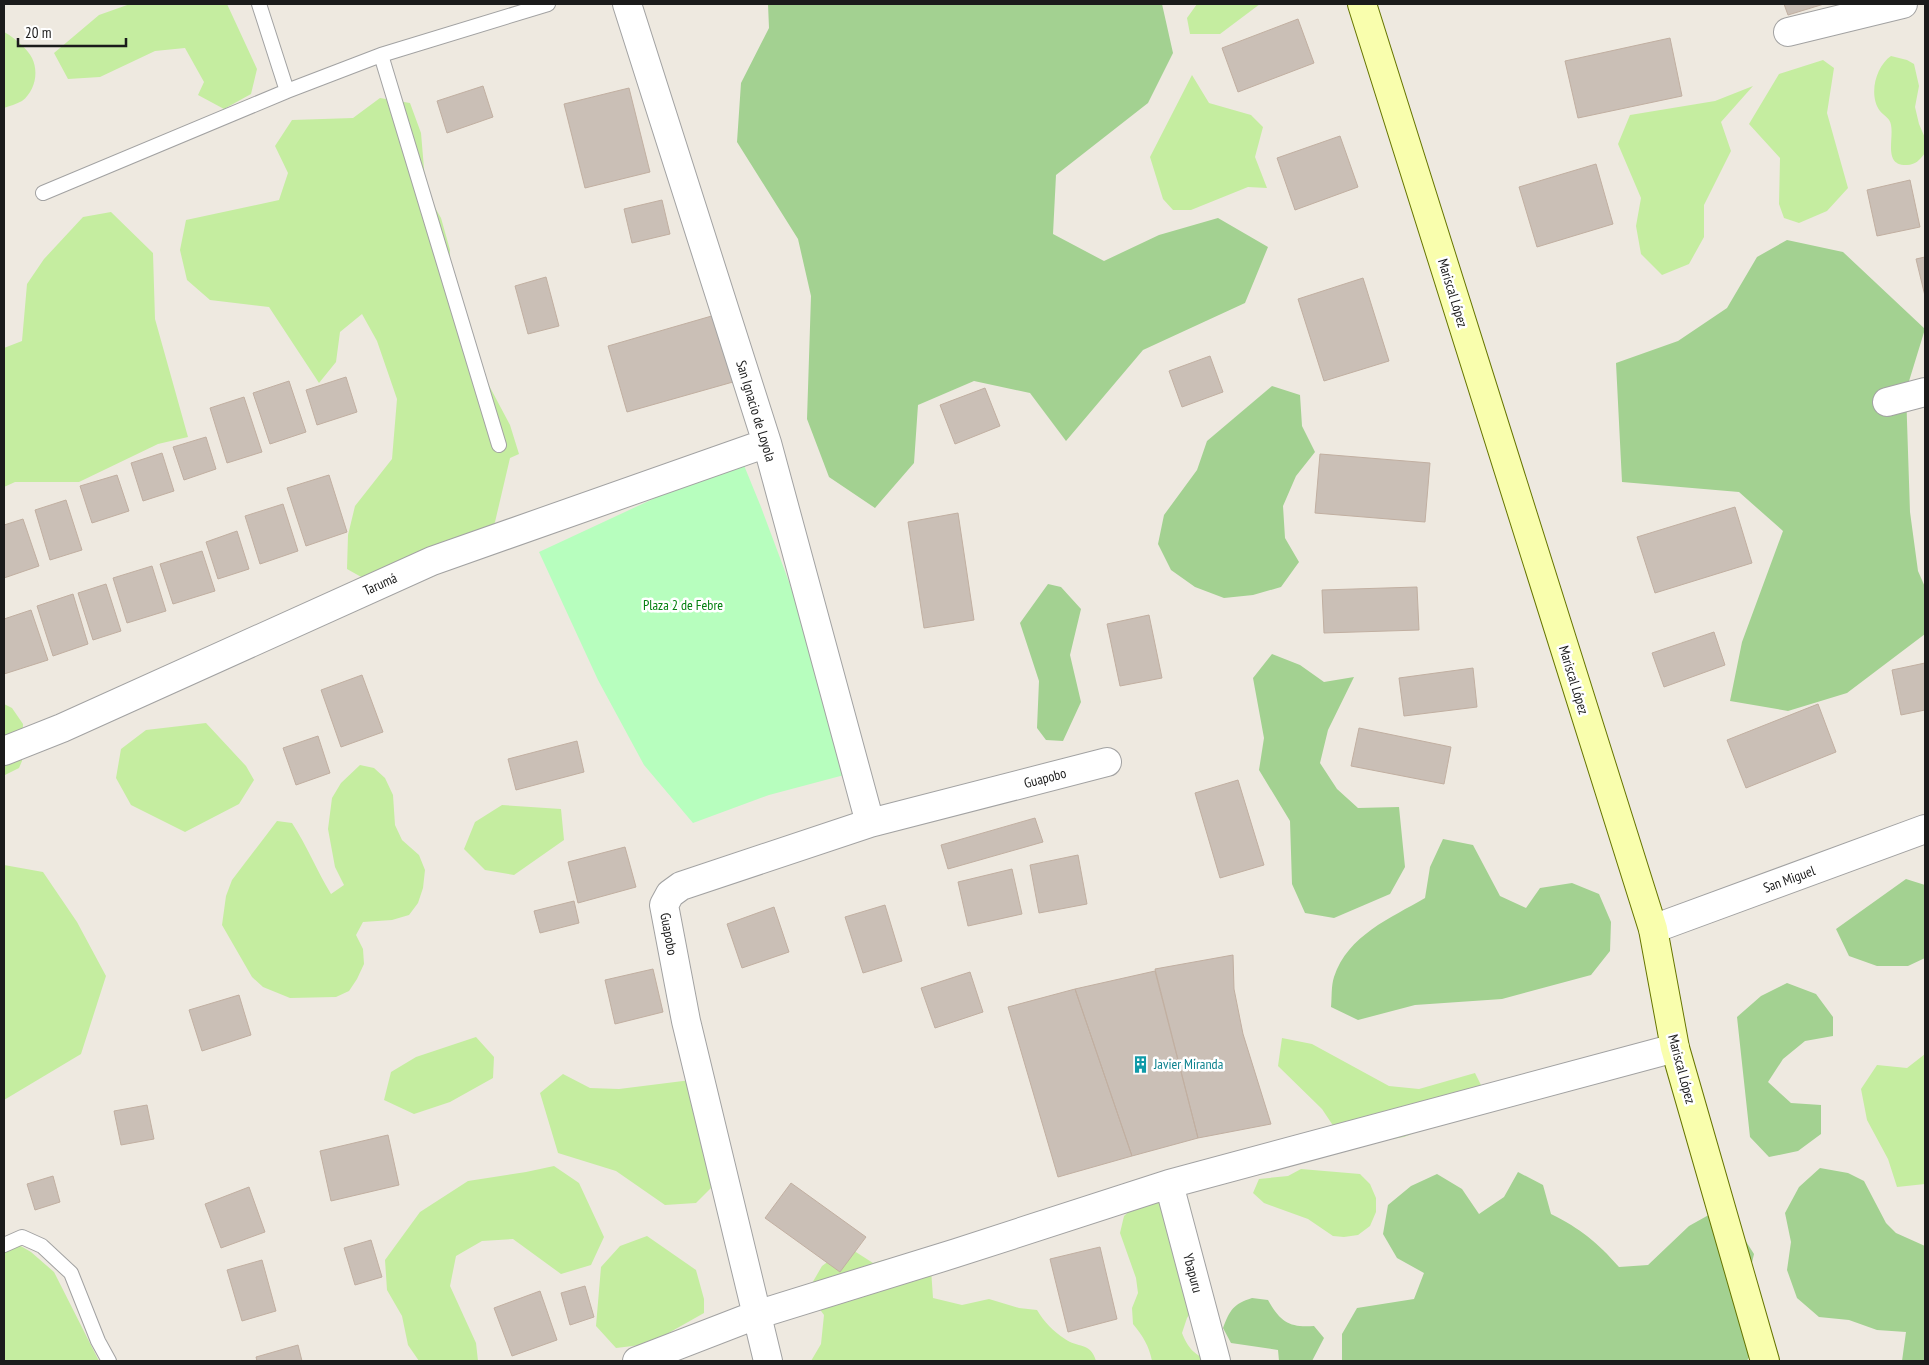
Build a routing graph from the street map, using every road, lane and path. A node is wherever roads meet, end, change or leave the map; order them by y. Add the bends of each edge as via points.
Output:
1 (259, 4) edge
2 (548, 4) edge
3 (627, 4) edge
4 (1362, 4) edge
5 (1904, 4) edge
6 (1788, 32) dead end
7 (381, 55) junction
8 (287, 91) junction
9 (43, 193) dead end
10 (1925, 392) edge
11 (1887, 402) dead end
12 (767, 443) junction
13 (499, 446) dead end
14 (4, 751) edge
15 (1107, 762) dead end
16 (870, 824) junction
17 (1925, 829) edge
18 (1653, 929) junction
19 (1675, 1048) junction
20 (1169, 1184) junction
21 (4, 1245) edge
22 (756, 1314) junction
23 (109, 1361) edge
24 (637, 1361) edge
25 (768, 1361) edge
26 (1216, 1361) edge
27 (1765, 1361) edge

1 - 8 lane
2 - 7 lane
3 - 12 street, San Ignacio de Loyola
4 - 18 street, Mariscal López
5 - 6 street
7 - 8 lane
7 - 13 lane
8 - 9 lane
10 - 11 street
12 - 14 street, Tarumá via 432,561 62,728
12 - 16 street, San Ignacio de Loyola
15 - 16 street, Guapobo
16 - 22 street, Guapobo via 681,886 670,894 664,905 686,1021
17 - 18 street, San Miguel
18 - 19 street, Mariscal López
19 - 20 street
19 - 27 street, Mariscal López
20 - 22 street
20 - 26 street, Ybapuru
21 - 23 lane via 22,1237 42,1246 71,1273
22 - 24 street
22 - 25 street, Guapobo

